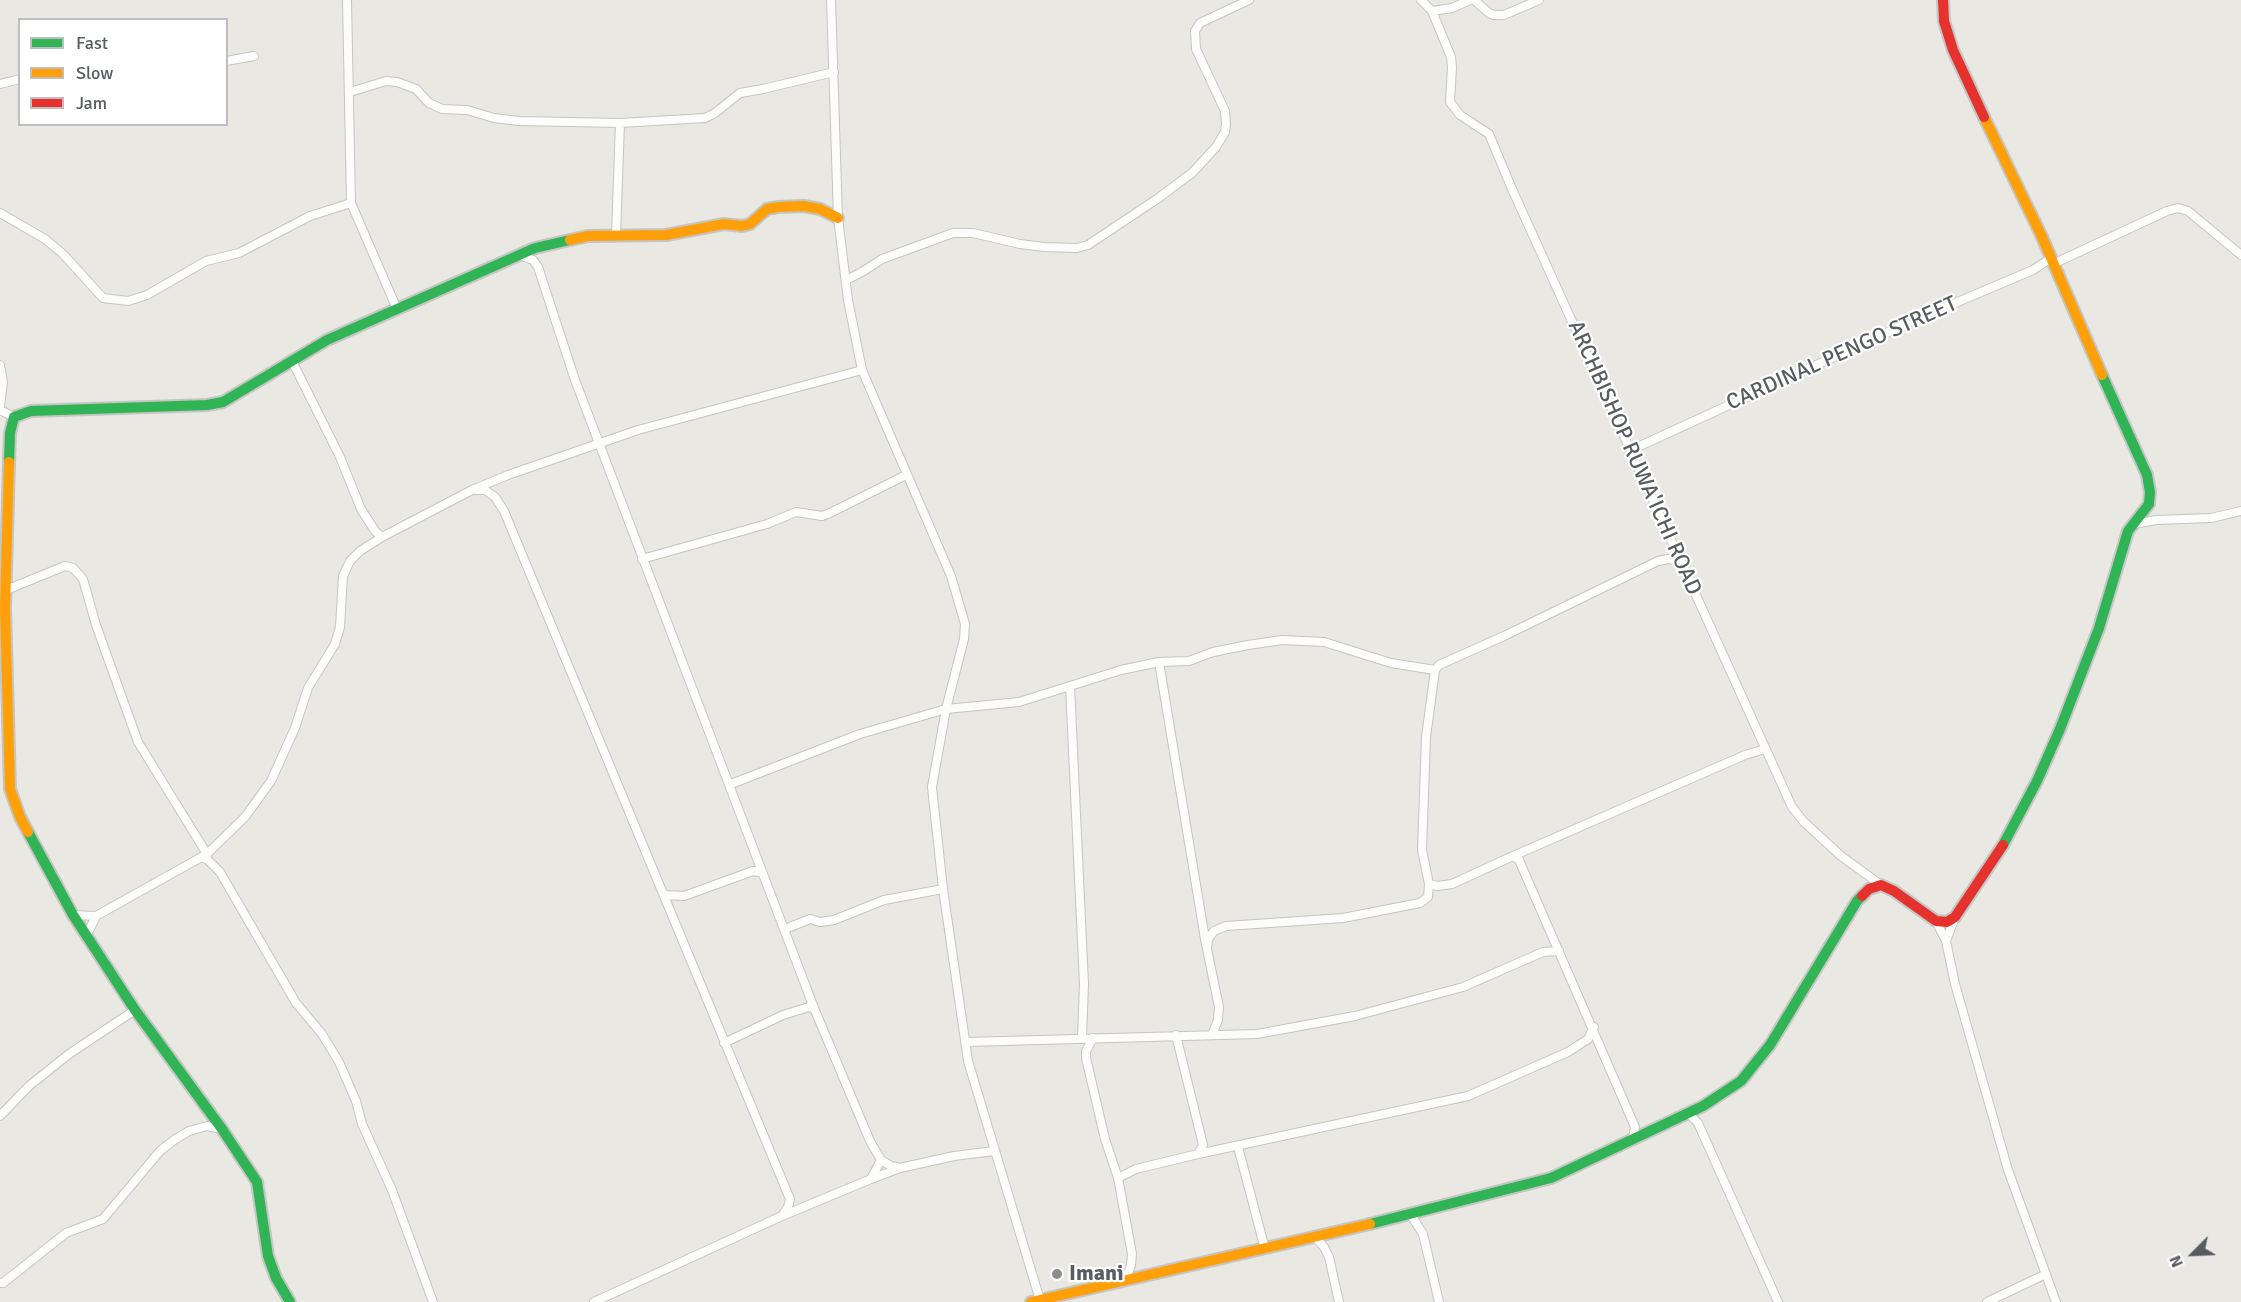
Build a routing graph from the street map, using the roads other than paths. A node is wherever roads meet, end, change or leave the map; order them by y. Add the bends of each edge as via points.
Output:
1 (347, 0) edge
2 (831, 0) edge
3 (1249, 0) edge
4 (1421, 0) edge
5 (1472, 0) edge
6 (1539, 0) edge
7 (1943, 0) edge
8 (1432, 11) junction
9 (254, 56) dead end
10 (228, 61) edge
11 (834, 72) junction
12 (18, 80) edge
13 (0, 84) edge
14 (350, 92) junction
15 (620, 123) junction
16 (351, 203) junction
17 (0, 213) edge
18 (838, 218) junction
19 (616, 235) junction
20 (519, 255) junction
21 (2241, 255) edge
22 (2052, 261) junction
23 (846, 280) junction
24 (397, 309) junction
25 (292, 361) junction
26 (0, 365) edge
27 (862, 370) junction
28 (0, 408) edge
29 (14, 417) junction
30 (600, 443) junction
31 (1631, 450) junction
32 (906, 475) junction
33 (472, 490) junction
34 (2241, 511) edge
35 (2134, 524) junction
36 (382, 537) junction
37 (642, 559) junction
38 (1681, 561) junction
39 (6, 590) junction
40 (3, 610) edge
41 (3, 630) edge
42 (1159, 662) junction
43 (1435, 670) junction
44 (1070, 686) junction
45 (946, 709) junction
46 (1765, 749) junction
47 (730, 784) junction
48 (204, 855) junction
49 (1513, 856) junction
50 (764, 873) junction
51 (1429, 884) junction
52 (1881, 885) junction
53 (943, 889) junction
54 (665, 896) junction
55 (73, 915) junction
56 (96, 916) junction
57 (1955, 917) junction
58 (1936, 921) junction
59 (785, 930) junction
60 (87, 935) junction
61 (1946, 940) junction
62 (1207, 949) junction
63 (1559, 951) junction
64 (814, 1008) junction
65 (135, 1010) junction
66 (1594, 1028) junction
67 (1176, 1035) junction
68 (1212, 1035) junction
69 (1082, 1038) junction
70 (1093, 1038) junction
71 (967, 1042) junction
72 (724, 1043) junction
73 (1688, 1113) junction
74 (0, 1116) edge
75 (222, 1129) junction
76 (1633, 1138) junction
77 (1238, 1147) junction
78 (994, 1151) junction
79 (1198, 1154) junction
80 (881, 1160) junction
81 (900, 1168) junction
82 (1118, 1178) junction
83 (871, 1179) junction
84 (790, 1199) junction
85 (804, 1207) junction
86 (1411, 1215) junction
87 (782, 1216) junction
88 (1315, 1237) junction
89 (1265, 1249) junction
90 (2046, 1274) junction
91 (1126, 1279) junction
92 (0, 1283) edge
93 (1035, 1301) edge
94 (290, 1302) edge
95 (433, 1302) edge
96 (594, 1302) edge
97 (1339, 1302) edge
98 (1440, 1302) edge
99 (1778, 1302) edge
100 (1987, 1302) edge
101 (2056, 1302) edge

1 - 14 street
2 - 11 street
3 - 23 street via 1200,23 1195,32 1196,50 1225,111 1227,124 1216,147 1192,173 1157,199 1088,245 1077,248 1020,244 953,232 882,259
4 - 8 street
5 - 6 street via 1494,15 1504,15
5 - 8 street
7 - 22 street via 1944,21 1953,50
8 - 31 street, ARCHBISHOP RUWA'ICHI ROAD via 1450,57 1450,102 1460,115 1489,134
9 - 10 street
11 - 15 street via 740,93 705,118
11 - 18 street
12 - 13 street
14 - 15 street via 386,81 416,89 429,103 442,109 519,121
14 - 16 street
15 - 19 street
16 - 17 street via 310,216 238,254 206,261 147,295 128,301 103,298 45,239
16 - 24 street
18 - 19 street via 804,206 778,207 742,226 724,224 666,235
18 - 23 street
19 - 20 street via 588,236
20 - 24 street
20 - 30 street via 533,260 538,267
21 - 22 street, CARDINAL PENGO STREET via 2188,211 2178,208
22 - 31 street, CARDINAL PENGO STREET
22 - 35 street via 2147,475 2149,504
23 - 27 street
24 - 25 street via 327,340
25 - 29 street via 223,402 32,411
25 - 36 street via 361,509
26 - 28 street
27 - 30 street
27 - 32 street
28 - 29 street
29 - 39 street via 10,433
30 - 33 street
30 - 37 street
31 - 38 street, ARCHBISHOP RUWA'ICHI ROAD
32 - 37 street via 822,516 796,512 767,524
32 - 45 street via 951,576 965,624
33 - 36 street
33 - 54 street via 485,490 504,511
34 - 35 street via 2211,518
35 - 57 street via 2121,549 2099,628 2042,771 2003,846
36 - 48 street via 350,561 343,576 335,644 308,688 271,781 244,817
37 - 47 street
38 - 43 street via 1658,561
38 - 46 street, ARCHBISHOP RUWA'ICHI ROAD
39 - 40 street
39 - 48 street via 65,566 73,568 83,579 138,742
40 - 41 street
41 - 55 street via 10,789 20,817
42 - 43 street via 1189,661 1213,652 1282,640 1324,642 1391,663
42 - 44 street
42 - 62 street
43 - 51 street via 1426,737 1422,850
44 - 45 street via 1019,702
44 - 69 street via 1084,984
45 - 47 street via 860,734
45 - 53 street via 932,787
46 - 49 street
46 - 52 street, ARCHBISHOP RUWA'ICHI ROAD via 1792,807 1804,822
47 - 50 street
48 - 56 street
48 - 95 street via 220,872 296,1003 339,1062
49 - 51 street via 1452,884
49 - 63 street via 1523,866
50 - 54 street via 753,871 691,894
50 - 59 street
51 - 62 street via 1428,897 1420,903 1343,918 1226,926 1214,931
52 - 58 street
52 - 73 street via 1869,889 1857,901 1770,1045 1741,1081
53 - 59 street via 884,900 834,920 810,919
53 - 71 street
54 - 72 street
55 - 56 street
55 - 60 street
56 - 60 street
57 - 58 street via 1947,922
57 - 61 street
58 - 61 street
59 - 64 street
60 - 65 street
61 - 90 street via 2008,1170
62 - 68 street via 1219,1007
63 - 66 street
63 - 68 street via 1543,952 1463,987 1355,1016 1257,1034
64 - 72 street via 783,1015
64 - 80 street
65 - 74 street via 69,1054
65 - 75 street
66 - 76 street via 1635,1127
66 - 77 street via 1588,1039 1568,1052 1468,1096
67 - 68 street
67 - 70 street
67 - 79 street via 1202,1137
69 - 70 street
69 - 71 street
70 - 82 street via 1086,1058
71 - 78 street via 968,1061
72 - 84 street
73 - 76 street
73 - 99 street via 1698,1123
75 - 92 street via 207,1126 174,1140 160,1150 103,1219 66,1233
75 - 94 street via 257,1182 268,1256
76 - 86 street via 1551,1178
77 - 79 street
77 - 89 street
78 - 81 street
78 - 93 street via 1013,1205
79 - 82 street via 1136,1169
80 - 81 street
80 - 83 street
81 - 83 street
82 - 91 street via 1132,1254
83 - 85 street
84 - 85 street
84 - 87 street
85 - 87 street
86 - 88 street
86 - 98 street via 1423,1234
87 - 96 street
88 - 89 street
88 - 97 street via 1329,1257
89 - 91 street
90 - 100 street
90 - 101 street
91 - 93 street

